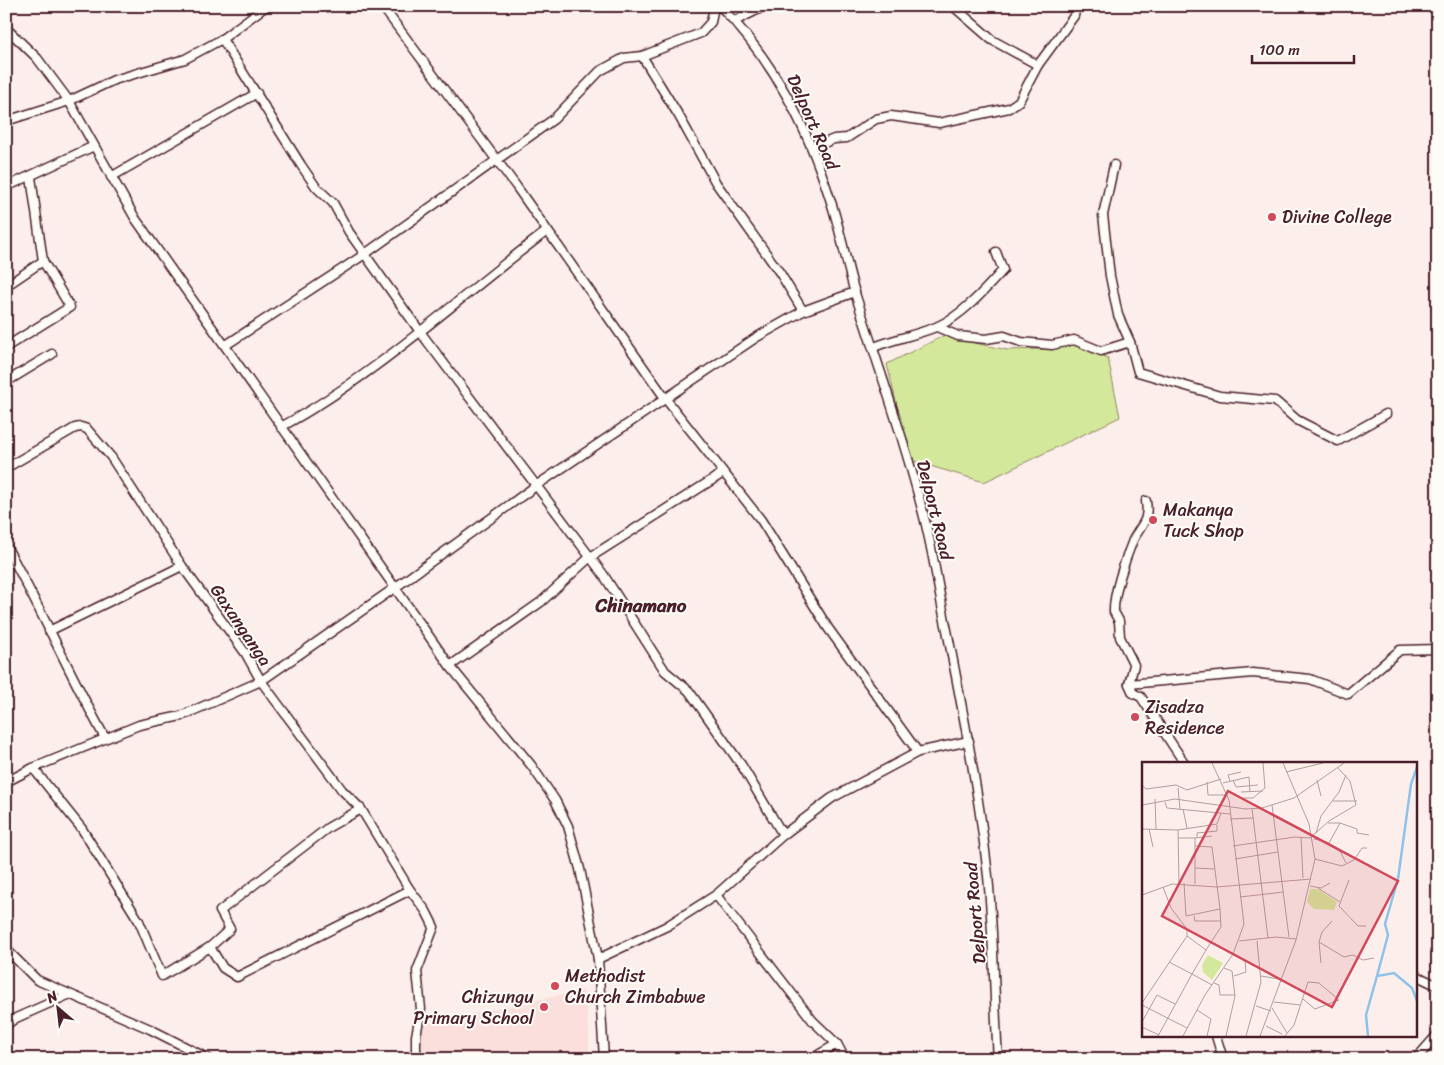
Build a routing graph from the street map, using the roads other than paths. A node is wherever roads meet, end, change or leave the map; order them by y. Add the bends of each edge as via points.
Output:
1 (266, 6) edge
2 (382, 6) edge
3 (714, 6) edge
4 (720, 6) edge
5 (765, 6) edge
6 (954, 6) edge
7 (1076, 6) edge
8 (735, 21) junction
9 (7, 29) edge
10 (222, 39) junction
11 (642, 56) junction
12 (1038, 66) junction
13 (258, 93) junction
14 (69, 100) junction
15 (6, 121) edge
16 (94, 146) junction
17 (812, 148) junction
18 (496, 160) junction
19 (1114, 165) dead end
20 (30, 177) junction
21 (111, 178) junction
22 (6, 187) edge
23 (547, 231) junction
24 (996, 252) dead end
25 (365, 254) junction
26 (42, 261) junction
27 (6, 286) edge
28 (855, 292) junction
29 (802, 311) junction
30 (937, 326) junction
31 (421, 333) junction
32 (1130, 342) junction
33 (226, 345) junction
34 (6, 347) edge
35 (874, 347) junction
36 (52, 354) dead end
37 (6, 382) edge
38 (665, 398) junction
39 (1386, 414) dead end
40 (281, 427) junction
41 (6, 468) edge
42 (724, 473) junction
43 (537, 485) junction
44 (1146, 501) dead end
45 (6, 546) edge
46 (589, 558) junction
47 (182, 566) junction
48 (396, 587) junction
49 (50, 631) junction
50 (1438, 649) edge
51 (450, 666) junction
52 (261, 681) junction
53 (1129, 684) junction
54 (105, 738) junction
55 (968, 741) junction
56 (918, 752) junction
57 (1184, 762) edge
58 (33, 768) junction
59 (6, 782) edge
60 (361, 808) junction
61 (783, 835) junction
62 (410, 890) junction
63 (716, 895) junction
64 (210, 948) junction
65 (6, 949) edge
66 (598, 960) junction
67 (1416, 975) edge
68 (1438, 986) edge
69 (68, 995) junction
70 (6, 1025) edge
71 (1438, 1034) edge
72 (1217, 1038) edge
73 (836, 1044) junction
74 (209, 1059) edge
75 (416, 1059) edge
76 (604, 1059) edge
77 (811, 1059) edge
78 (845, 1059) edge
79 (998, 1059) edge
80 (1223, 1059) edge
81 (1416, 1059) edge

1 - 10 street
2 - 18 street
3 - 11 street via 712,22 701,33
4 - 8 street, Delport Road
5 - 8 street
6 - 12 street via 992,40
7 - 12 street via 1074,16
8 - 17 street, Delport Road via 779,79
9 - 14 street via 37,58
10 - 13 street
10 - 14 street via 185,59 114,80
11 - 18 street via 624,58 600,71 554,119
11 - 29 street via 716,184 780,273
12 - 17 street via 1019,101 1009,108 938,123 891,116 876,120 847,138 834,139
13 - 21 street
13 - 25 street via 301,165 316,187 333,203
14 - 15 street
14 - 16 street
16 - 20 street
16 - 21 street
17 - 28 street, Delport Road via 832,203
18 - 23 street
18 - 25 street
19 - 32 street via 1103,215 1118,315
20 - 22 street
20 - 26 street
21 - 33 street via 135,218
23 - 31 street
23 - 38 street
24 - 30 street via 1003,270 960,311
25 - 31 street
25 - 33 street
26 - 27 street
26 - 34 street via 70,307
28 - 29 street
28 - 35 street, Delport Road
29 - 38 street
30 - 32 street via 958,336 986,339 1004,336 1021,342 1052,345 1074,340 1101,351
30 - 35 street
31 - 40 street via 310,411
31 - 43 street
32 - 39 street via 1138,372 1220,396 1275,401 1297,420 1338,440
33 - 40 street
35 - 55 street, Delport Road via 926,523
36 - 37 street
38 - 42 street
38 - 43 street
40 - 48 street
41 - 47 street, Gaxanganga via 75,428 87,429 111,457
42 - 46 street
42 - 56 street via 761,520 828,628
43 - 46 street
43 - 48 street
44 - 53 street via 1143,527 1134,539 1114,606 1120,636 1134,665
45 - 49 street
46 - 51 street via 541,602
46 - 61 street via 665,670 689,691 742,766
47 - 49 street
47 - 52 street, Gaxanganga via 246,654
48 - 51 street
48 - 52 street
49 - 54 street
50 - 53 street via 1400,650 1348,694 1310,679 1253,673
51 - 66 street via 531,765 555,800 568,826 580,869
52 - 54 street via 181,716 139,725
52 - 60 street, Gaxanganga via 342,790
53 - 57 street
54 - 58 street
55 - 56 street
55 - 79 street, Delport Road via 988,876
56 - 61 street via 832,798
58 - 59 street
58 - 64 street via 82,829 139,921 162,976
60 - 62 street, Gaxanganga
60 - 64 street via 329,827 220,911 230,930
61 - 63 street
62 - 64 street via 237,977 223,968
62 - 75 street, Gaxanganga via 434,927 418,971 421,1009
63 - 66 street via 667,926
63 - 73 street via 813,1021
65 - 69 street via 37,980
66 - 76 street
67 - 68 street
69 - 70 street
69 - 74 street via 150,1029
71 - 81 street
72 - 80 street
73 - 77 street
73 - 78 street

